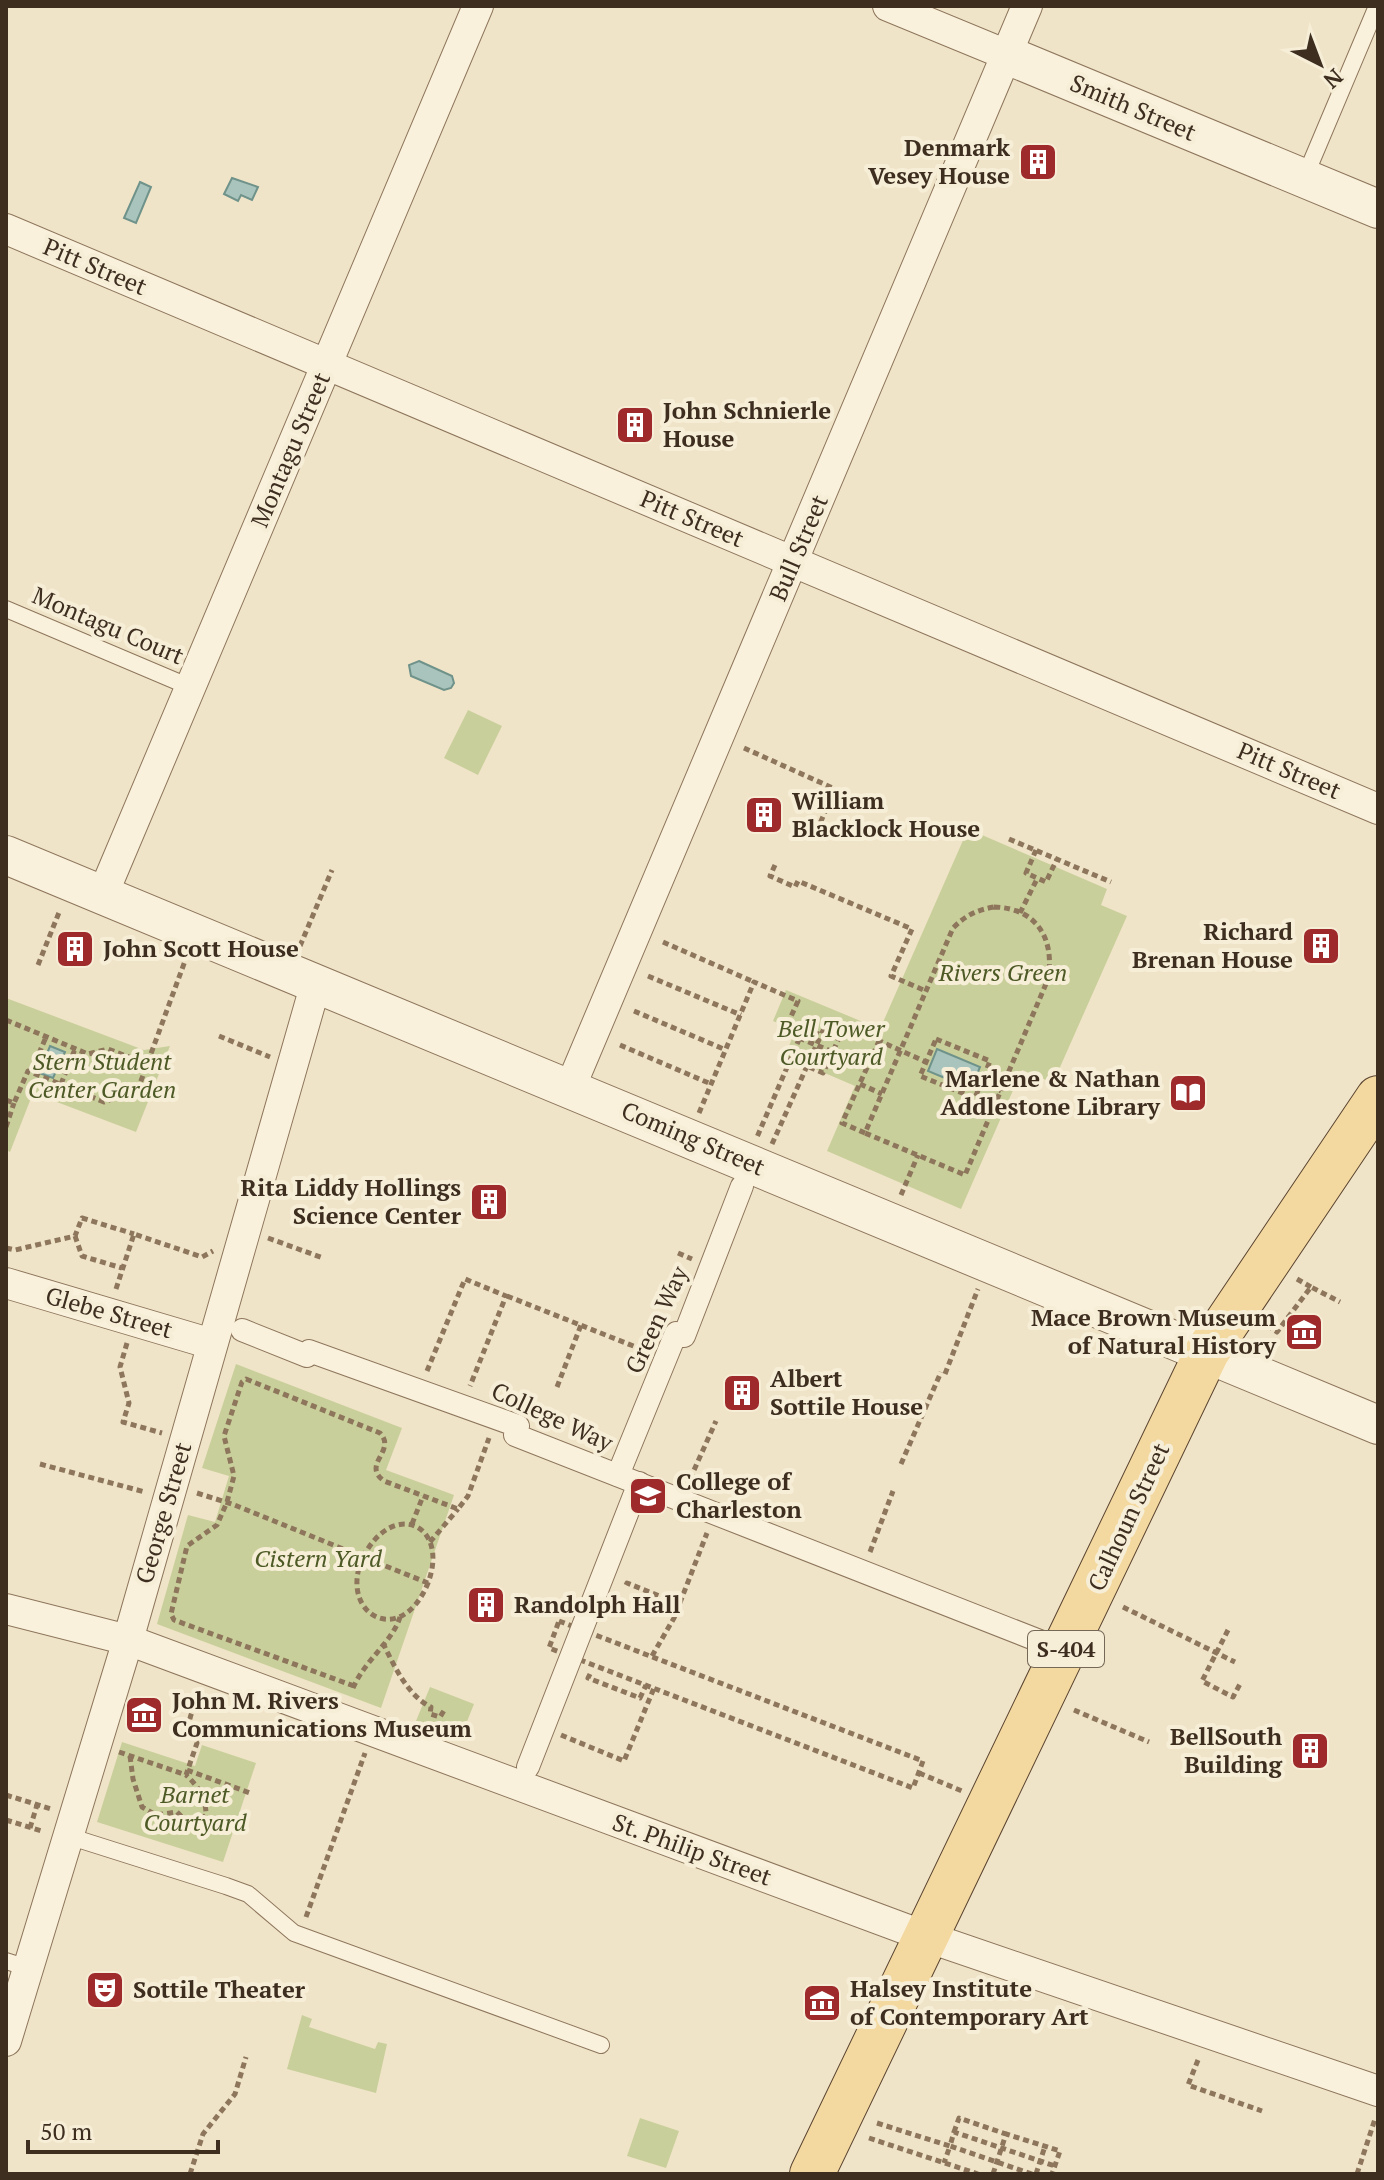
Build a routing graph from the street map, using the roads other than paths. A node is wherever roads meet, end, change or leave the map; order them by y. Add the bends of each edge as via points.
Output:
1 (478, 6) edge
2 (888, 6) edge
3 (1027, 6) edge
4 (1377, 6) edge
5 (1007, 55) junction
6 (1304, 179) junction
7 (1378, 209) edge
8 (6, 229) edge
9 (328, 364) junction
10 (793, 562) junction
11 (6, 609) edge
12 (190, 687) junction
13 (1378, 809) edge
14 (6, 855) edge
15 (103, 894) junction
16 (307, 969) junction
17 (570, 1088) junction
18 (1378, 1098) edge
19 (742, 1186) dead end
20 (6, 1283) edge
21 (242, 1330) dead end
22 (212, 1344) junction
23 (1207, 1352) junction
24 (1378, 1425) edge
25 (628, 1479) junction
26 (6, 1609) edge
27 (128, 1640) junction
28 (1065, 1651) junction
29 (528, 1767) dead end
30 (58, 1827) junction
31 (927, 1937) junction
32 (17, 1965) edge
33 (6, 2041) edge
34 (601, 2045) dead end
35 (1377, 2105) edge
36 (812, 2174) edge

1 - 9 street, Montagu Street
2 - 5 street, Smith Street
3 - 5 street, Bull Street
4 - 6 lane
5 - 6 street, Smith Street
5 - 10 street, Bull Street
6 - 7 street, Smith Street
8 - 9 street, Pitt Street
9 - 10 street, Pitt Street
9 - 12 street, Montagu Street
10 - 13 street, Pitt Street
10 - 17 street, Bull Street
11 - 12 lane, Montagu Court
12 - 15 street, Montagu Street
14 - 15 street, Coming Street
15 - 16 street, Coming Street
16 - 17 street, Coming Street
16 - 22 street, George Street
17 - 23 street, Coming Street
18 - 23 main road, Calhoun Street / S-404
19 - 25 street, Green Way via 684,1336 676,1333
20 - 22 street, Glebe Street
21 - 25 street, College Way via 518,1426 515,1435
22 - 27 street, George Street
23 - 24 street, Coming Street
23 - 28 main road, Calhoun Street / S-404
25 - 28 street, College Way
25 - 29 street, Green Way via 582,1629
26 - 27 street, St. Philip Street
27 - 30 street, George Street
27 - 31 street, St. Philip Street
28 - 31 main road, Calhoun Street / S-404
30 - 32 street, George Street
30 - 34 lane via 248,1894 300,1935
31 - 35 street, St. Philip Street
31 - 36 main road, Calhoun Street / S-404
32 - 33 street, George Street

